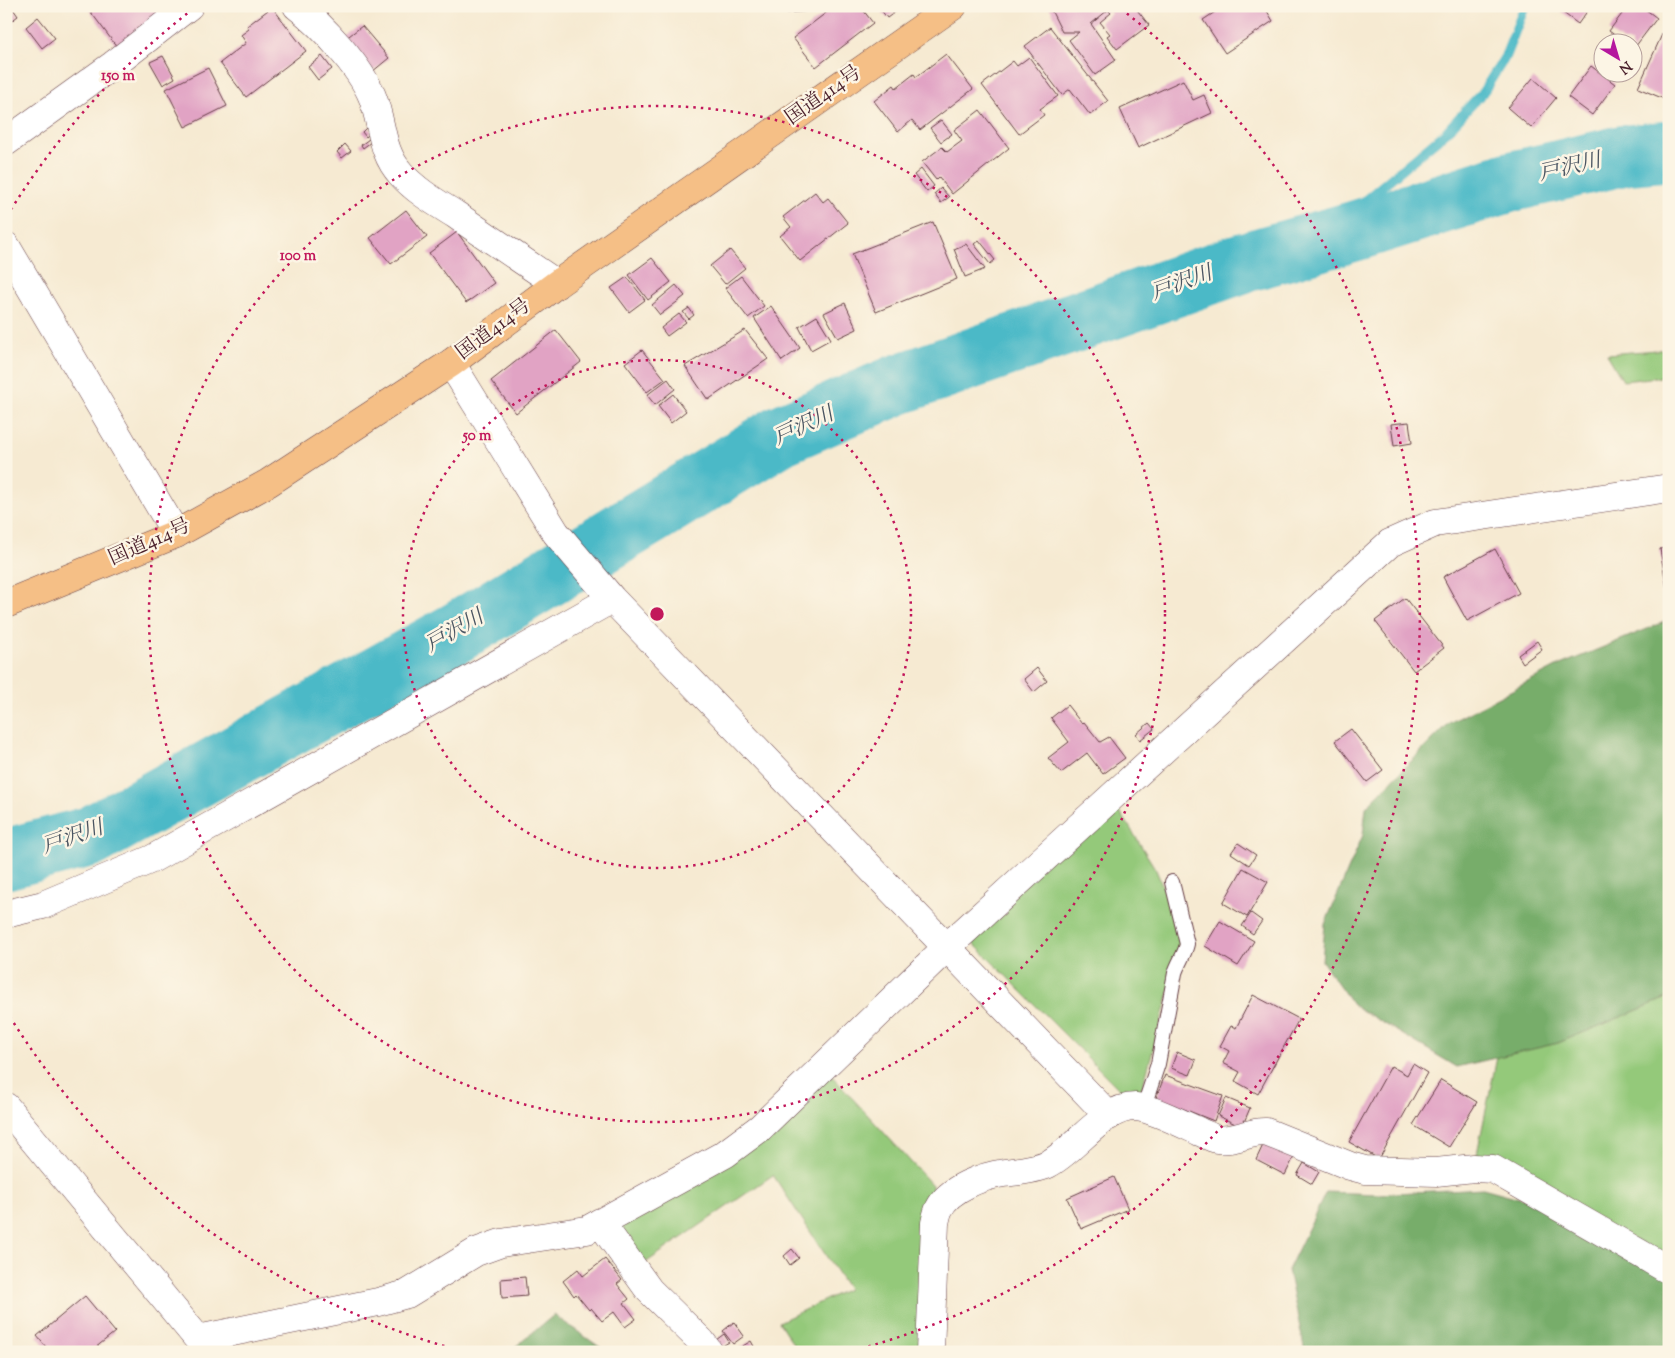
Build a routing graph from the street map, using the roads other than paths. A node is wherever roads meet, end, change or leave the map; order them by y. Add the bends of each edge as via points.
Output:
1 (189, 6) edge
2 (297, 6) edge
3 (953, 6) edge
4 (6, 142) edge
5 (6, 246) edge
6 (557, 284) junction
7 (451, 363) junction
8 (1669, 488) edge
9 (176, 534) junction
10 (612, 599) junction
11 (6, 604) edge
12 (1172, 882) dead end
13 (6, 914) edge
14 (947, 947) junction
15 (6, 1107) edge
16 (1143, 1109) junction
17 (1109, 1116) junction
18 (600, 1222) junction
19 (1665, 1268) dead end
20 (198, 1345) edge
21 (709, 1352) edge
22 (930, 1352) edge

1 - 4 street
2 - 6 street via 353,63 364,80 373,98 388,156 401,174 424,194
3 - 6 highway, 国道414号
5 - 9 street
6 - 7 highway, 国道414号
7 - 9 highway, 国道414号 via 268,483
7 - 10 street via 556,533
8 - 14 street via 1436,523 1390,543
9 - 11 highway, 国道414号
10 - 13 street via 152,859 43,904
10 - 14 street
12 - 16 lane via 1186,948 1177,964 1158,1064
14 - 17 street
14 - 18 street via 760,1128 725,1154
15 - 20 street
16 - 17 street via 1125,1109
16 - 19 street via 1218,1140 1266,1132 1365,1170 1436,1172 1493,1169
17 - 22 street via 1064,1155 1046,1165 984,1177 961,1188 939,1209 935,1224
18 - 20 street via 587,1230 501,1243 476,1252 407,1294
18 - 21 street via 649,1290

